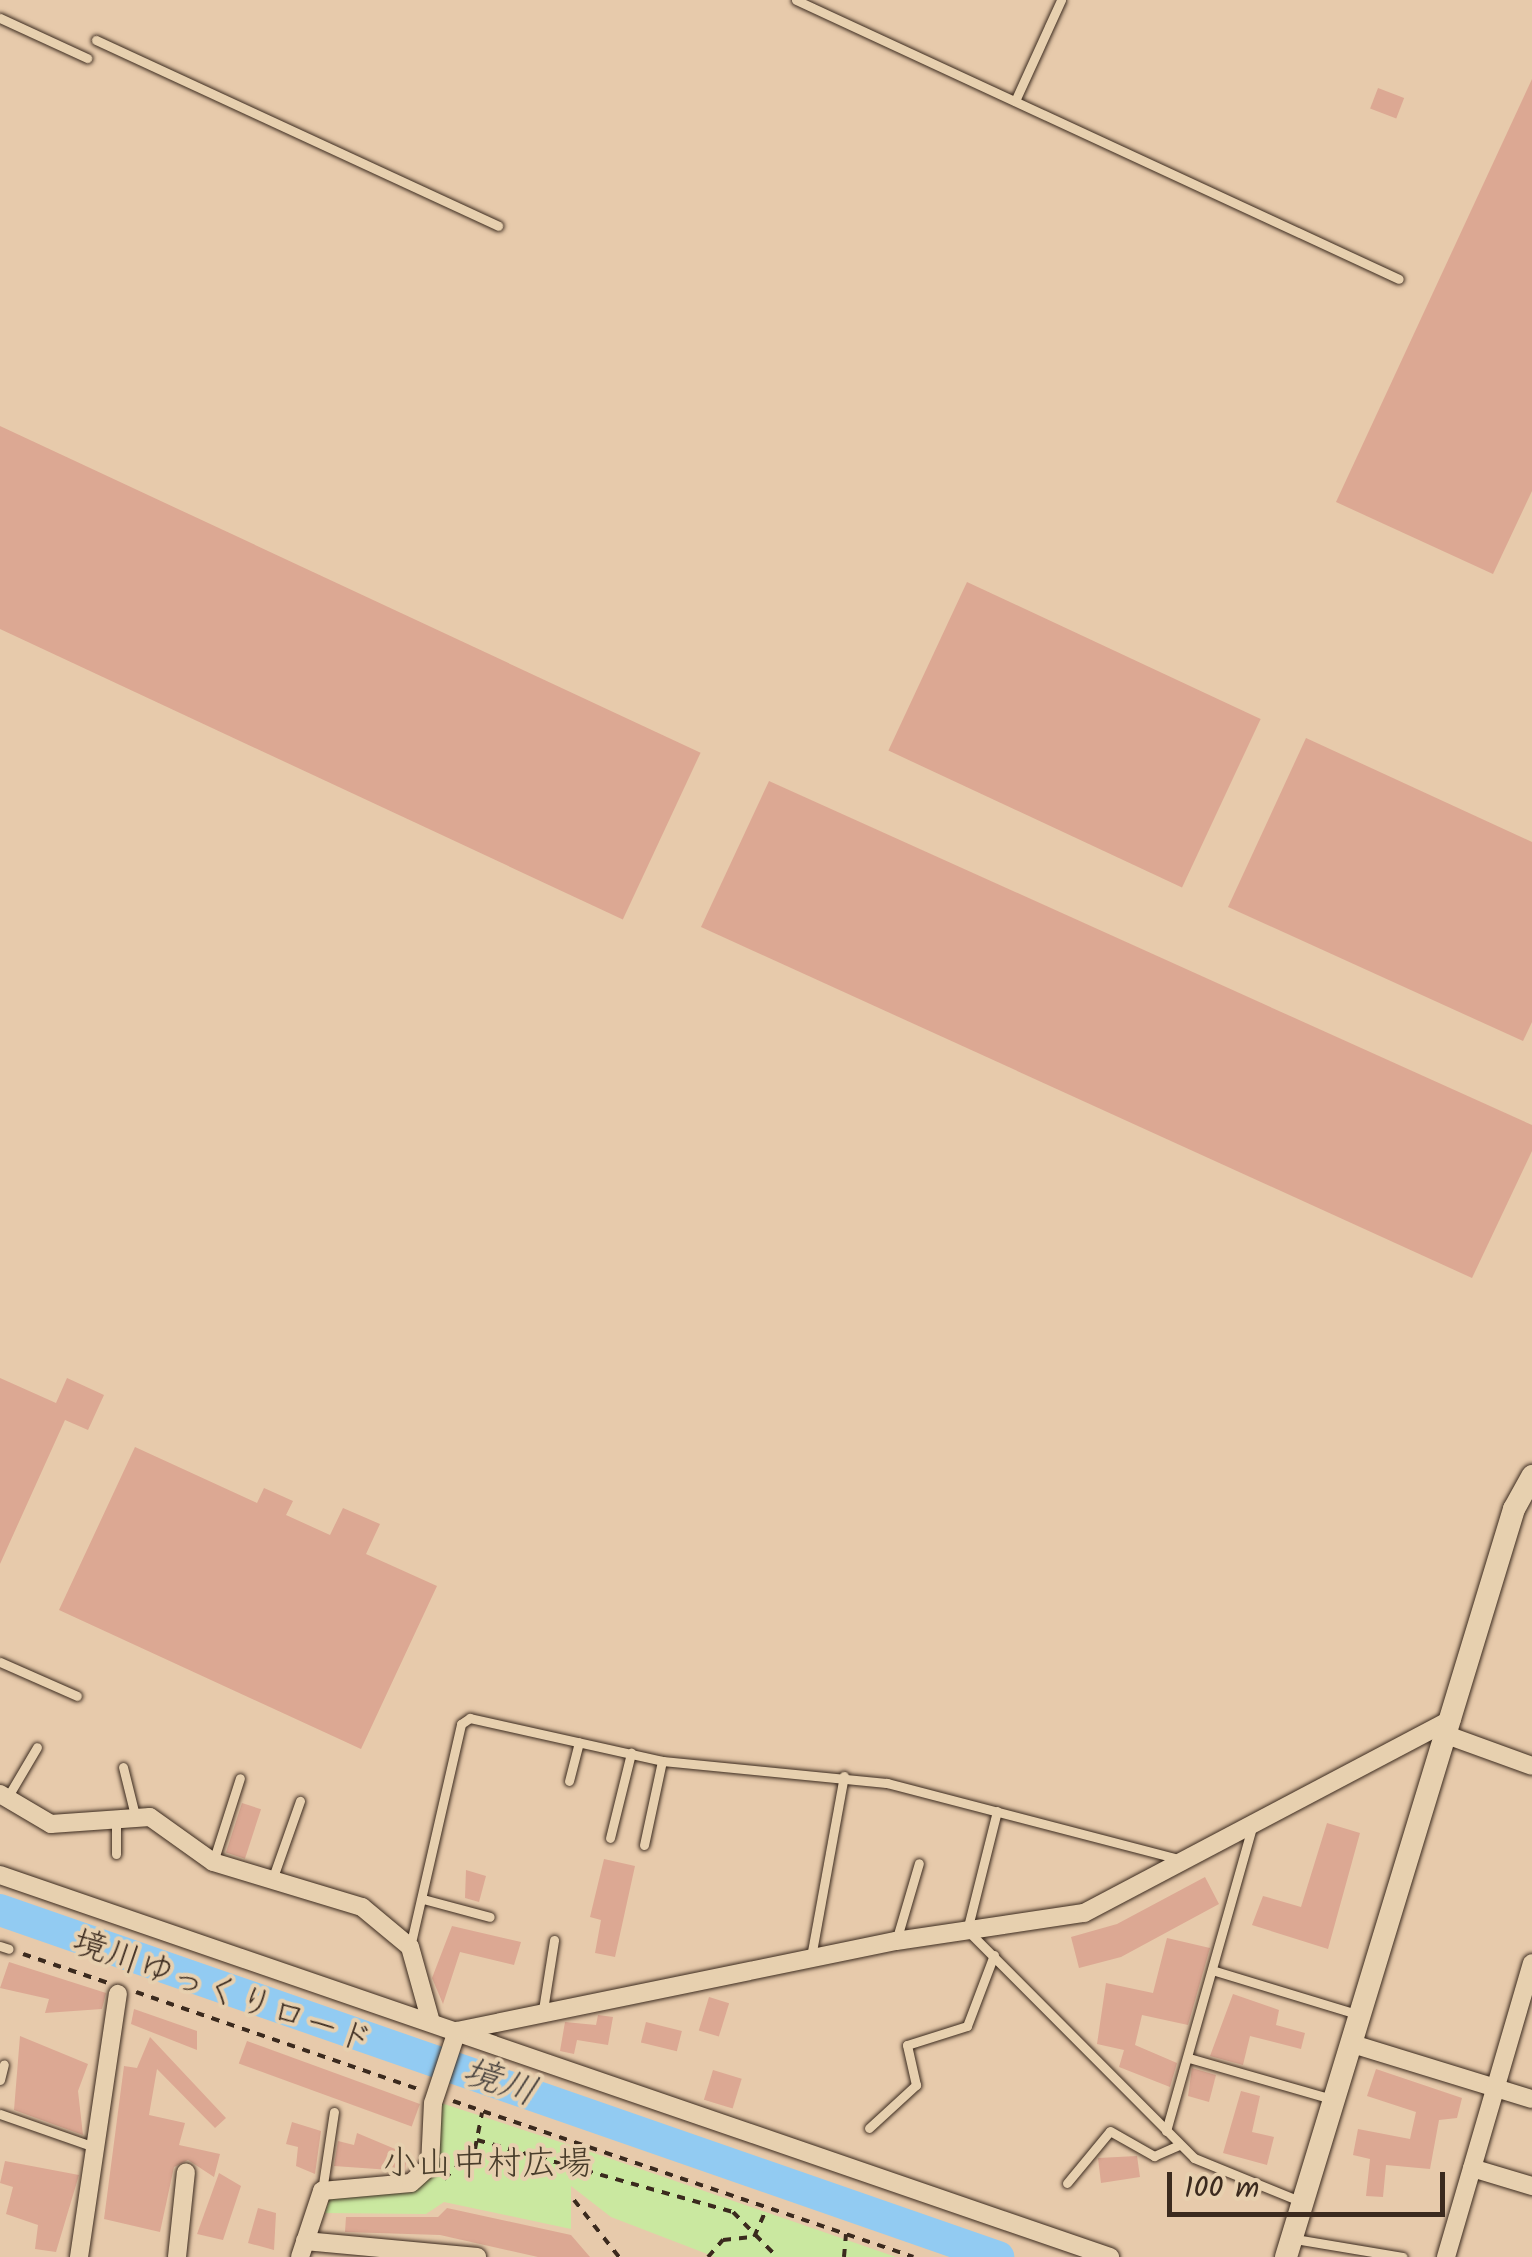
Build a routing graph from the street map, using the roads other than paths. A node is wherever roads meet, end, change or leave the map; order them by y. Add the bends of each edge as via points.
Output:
1 (796, 0) edge
2 (1061, 0) edge
3 (0, 18) edge
4 (96, 40) dead end
5 (87, 58) dead end
6 (1015, 101) junction
7 (498, 226) dead end
8 (1398, 278) dead end
9 (1532, 1476) edge
10 (0, 1662) edge
11 (77, 1696) dead end
12 (1450, 1727) junction
13 (578, 1742) junction
14 (38, 1747) dead end
15 (631, 1753) junction
16 (662, 1762) junction
17 (1532, 1766) edge
18 (123, 1767) dead end
19 (844, 1776) junction
20 (240, 1778) dead end
21 (569, 1781) dead end
22 (4, 1796) edge
23 (300, 1801) dead end
24 (998, 1811) junction
25 (136, 1815) junction
26 (116, 1823) junction
27 (1253, 1825) junction
28 (610, 1838) dead end
29 (644, 1846) dead end
30 (116, 1854) dead end
31 (1186, 1861) junction
32 (213, 1862) junction
33 (919, 1863) dead end
34 (0, 1875) edge
35 (272, 1880) junction
36 (423, 1899) junction
37 (490, 1917) dead end
38 (968, 1930) junction
39 (554, 1940) dead end
40 (896, 1941) junction
41 (410, 1947) junction
42 (994, 1955) junction
43 (810, 1957) junction
44 (1532, 1962) edge
45 (1212, 1970) junction
46 (118, 1994) dead end
47 (542, 2016) junction
48 (1364, 2016) junction
49 (431, 2022) junction
50 (456, 2035) junction
51 (1356, 2045) junction
52 (1189, 2058) junction
53 (4, 2064) dead end
54 (0, 2080) edge
55 (1494, 2088) junction
56 (1532, 2099) edge
57 (1339, 2102) junction
58 (334, 2112) dead end
59 (0, 2114) edge
60 (869, 2128) dead end
61 (1166, 2131) junction
62 (1180, 2145) junction
63 (94, 2146) junction
64 (1472, 2168) junction
65 (186, 2172) dead end
66 (1067, 2183) dead end
67 (1532, 2186) edge
68 (322, 2191) junction
69 (1308, 2206) junction
70 (1290, 2248) edge
71 (302, 2249) edge
72 (381, 2252) edge
73 (79, 2257) edge
74 (177, 2257) edge
75 (477, 2257) edge
76 (1110, 2257) edge
77 (1403, 2257) edge
78 (1446, 2257) edge

1 - 6 lane
2 - 6 lane
3 - 5 lane
4 - 7 lane
6 - 8 lane
9 - 12 street
10 - 11 lane
12 - 17 street
12 - 27 street
12 - 48 street
13 - 15 lane
13 - 21 lane
13 - 36 lane via 470,1718 462,1724
14 - 22 lane
15 - 16 lane
15 - 28 lane
16 - 19 lane
16 - 29 lane
18 - 25 lane
19 - 24 lane
19 - 43 lane
20 - 32 lane
22 - 26 street via 50,1824
23 - 35 lane
24 - 31 lane
24 - 38 lane
25 - 26 street
25 - 32 street
26 - 30 lane
27 - 31 street
27 - 45 lane
31 - 38 street via 1084,1913
32 - 35 street
33 - 40 lane
34 - 49 street
35 - 41 street via 362,1907
36 - 37 lane
36 - 41 lane
38 - 40 street
38 - 42 lane
39 - 47 lane
40 - 43 street
41 - 49 street
42 - 60 lane via 967,2026 907,2045 916,2086
42 - 61 lane
43 - 47 street
44 - 55 street
45 - 48 lane
45 - 52 lane
46 - 63 street
47 - 50 street
48 - 51 street
49 - 50 street
50 - 68 street via 436,2093 433,2159 418,2179
50 - 76 street
51 - 55 street
51 - 57 street
52 - 57 lane
52 - 61 lane
53 - 54 lane
55 - 56 street
55 - 64 street
57 - 69 street
58 - 68 lane
59 - 63 lane
61 - 62 lane
62 - 66 lane via 1154,2156 1110,2132
62 - 69 lane
63 - 73 street
64 - 67 street
64 - 78 street
65 - 74 street
68 - 71 street
69 - 70 street
70 - 77 lane
71 - 72 street
72 - 75 street

